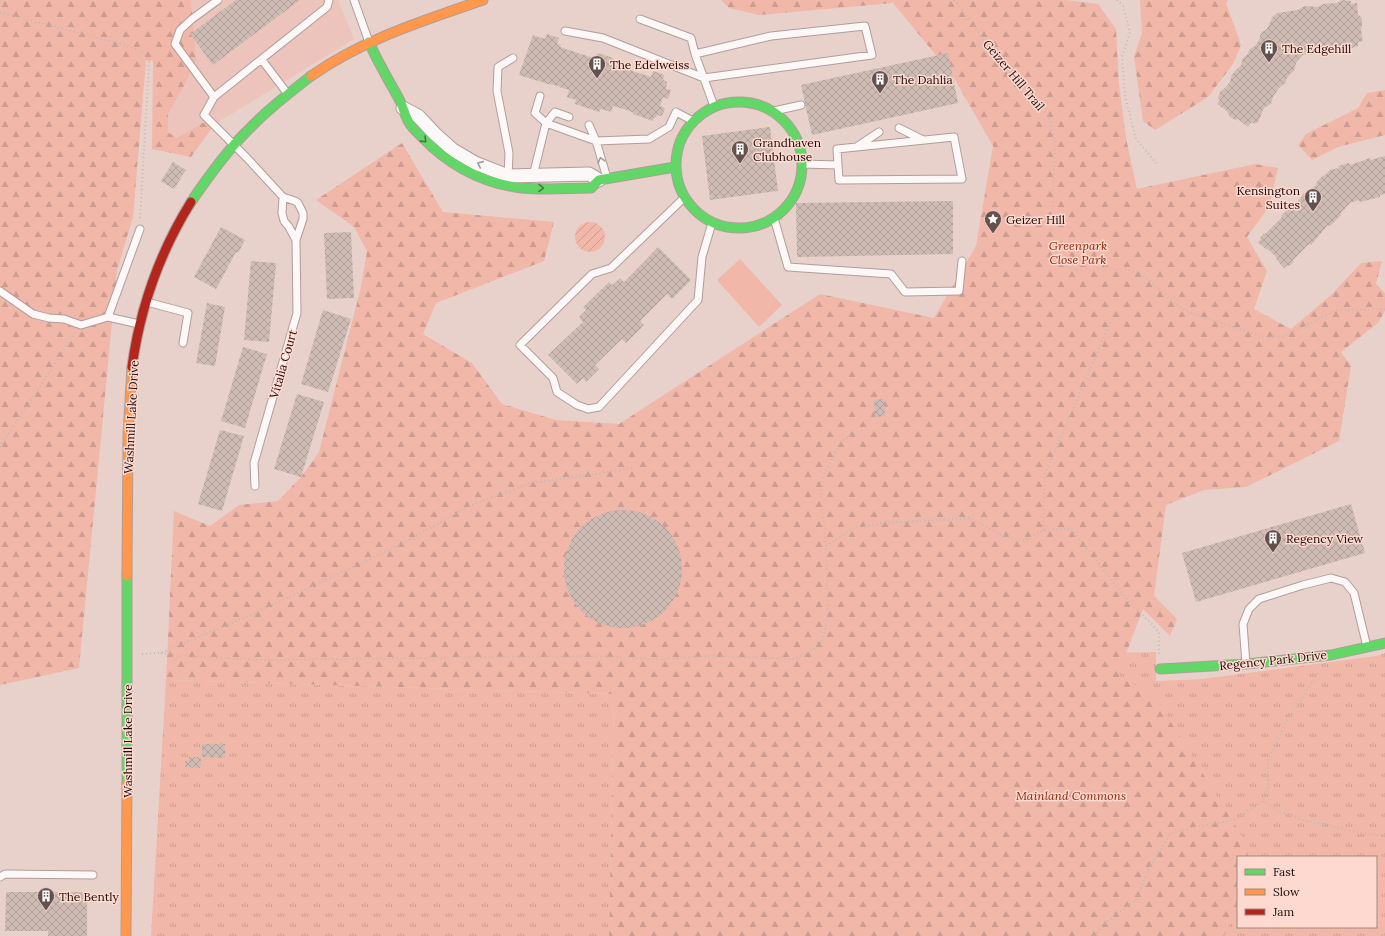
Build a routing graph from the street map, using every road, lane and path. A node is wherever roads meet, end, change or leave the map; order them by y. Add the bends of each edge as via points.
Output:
1 (218, 0) edge
2 (329, 0) edge
3 (354, 0) edge
4 (483, 0) edge
5 (954, 0) edge
6 (1117, 0) edge
7 (0, 12) edge
8 (640, 20) dead end
9 (565, 31) dead end
10 (369, 42) junction
11 (695, 54) junction
12 (513, 58) dead end
13 (262, 60) junction
14 (704, 78) junction
15 (288, 93) junction
16 (540, 96) dead end
17 (214, 97) junction
18 (801, 105) dead end
19 (714, 106) junction
20 (403, 108) joint
21 (774, 111) junction
22 (569, 117) dead end
23 (693, 121) junction
24 (546, 123) junction
25 (589, 125) dead end
26 (899, 128) dead end
27 (879, 132) dead end
28 (924, 140) junction
29 (596, 141) junction
30 (234, 144) junction
31 (858, 147) junction
32 (802, 164) junction
33 (1157, 164) dead end
34 (838, 165) junction
35 (675, 167) junction
36 (533, 176) junction
37 (603, 179) junction
38 (508, 181) junction
39 (283, 197) junction
40 (685, 197) junction
41 (774, 218) junction
42 (712, 222) junction
43 (140, 229) joint
44 (296, 240) junction
45 (962, 261) dead end
46 (0, 290) edge
47 (146, 302) junction
48 (1116, 309) dead end
49 (1385, 309) edge
50 (108, 317) junction
51 (140, 324) junction
52 (81, 325) junction
53 (182, 343) dead end
54 (864, 429) dead end
55 (0, 447) edge
56 (632, 468) dead end
57 (255, 486) dead end
58 (1043, 530) junction
59 (826, 546) junction
60 (1385, 643) edge
61 (1367, 647) junction
62 (161, 652) junction
63 (127, 656) junction
64 (1246, 664) junction
65 (1160, 670) joint
66 (1319, 672) dead end
67 (1263, 801) junction
68 (1385, 836) edge
69 (93, 874) dead end
70 (0, 877) edge
71 (126, 936) edge
72 (1094, 936) edge

1 - 17 lane via 180,30 175,44
2 - 13 lane via 327,7
3 - 10 lane
4 - 10 street, Washmill Lake Drive via 412,24
5 - 49 path, Geizer Hill Trail via 997,58 1031,93 1048,115 1055,141 1052,230 1056,253 1067,266 1077,270 1124,269 1140,273 1178,306 1191,313 1263,337 1284,336 1336,310
6 - 33 path via 1123,6 1130,32 1122,56 1125,96 1136,139
7 - 43 path via 128,46 145,53 149,62
8 - 11 lane via 691,38
9 - 14 lane via 603,38
10 - 15 street, Washmill Lake Drive via 315,73
10 - 20 street
11 - 14 lane
11 - 14 lane via 771,36 865,26 872,55
12 - 38 lane via 498,67 497,91 508,153
13 - 15 lane
13 - 17 lane
14 - 19 lane
15 - 30 street, Washmill Lake Drive
16 - 24 lane via 535,113
17 - 30 lane, Vitalia Court via 204,115
18 - 21 lane
19 - 21 street via 734,101 755,103
19 - 23 street
20 - 38 street via 418,116 453,150
21 - 32 street via 789,126 799,144
22 - 24 lane via 555,112
23 - 29 lane via 676,112 669,127 650,139
23 - 35 street via 684,133 676,152
24 - 29 lane
24 - 36 lane
25 - 29 lane
26 - 28 lane
27 - 31 lane
28 - 31 lane
28 - 34 lane via 954,137 962,179 839,180
37 -> 29 lane
30 - 39 lane, Vitalia Court
30 - 47 street, Washmill Lake Drive via 201,186 180,221 163,255
31 - 34 lane via 837,149
32 - 34 lane
32 - 41 street via 799,184 790,203
35 - 37 street
35 - 40 street
36 - 37 street via 589,174
36 - 38 street
38 -> 37 street via 536,188 591,188
39 - 44 lane, Vitalia Court via 284,221
39 - 44 lane, Vitalia Court via 295,201 302,210 303,219
40 - 42 street via 694,210
40 - 42 lane via 611,268 592,274 520,345 553,378 557,392 588,409 599,407 698,300 702,257
41 - 42 street via 754,226 733,228
41 - 45 lane via 788,267 891,274 905,292 959,292
43 - 50 lane
44 - 57 lane, Vitalia Court via 297,313 254,463
46 - 52 lane via 33,314 64,319
47 - 51 street, Washmill Lake Drive
47 - 53 lane via 188,313
48 - 58 path via 1045,474
50 - 51 lane
50 - 52 lane
51 - 63 street, Washmill Lake Drive via 131,373 128,434
52 - 55 path
54 - 59 path via 841,442 824,477 822,497
56 - 62 path via 531,483 469,506 404,543 255,613
58 - 59 path via 1023,541 1000,534 969,518 884,523 853,528
58 - 65 path via 1071,528 1132,606 1151,623 1159,633
59 - 62 path via 828,618 820,646 794,659 587,656 265,660 183,656
60 - 61 street, Regency Park Drive
61 - 64 street, Regency Park Drive
61 - 64 lane via 1354,593 1344,582 1331,578 1259,599 1248,609 1243,624
62 - 63 path
63 - 71 street, Washmill Lake Drive
64 - 65 street, Regency Park Drive
66 - 67 path via 1285,724 1268,760 1268,787
67 - 68 path via 1280,812 1304,820
67 - 72 path via 1234,820 1171,833 1149,868 1136,900 1104,924
69 - 70 lane via 5,874

